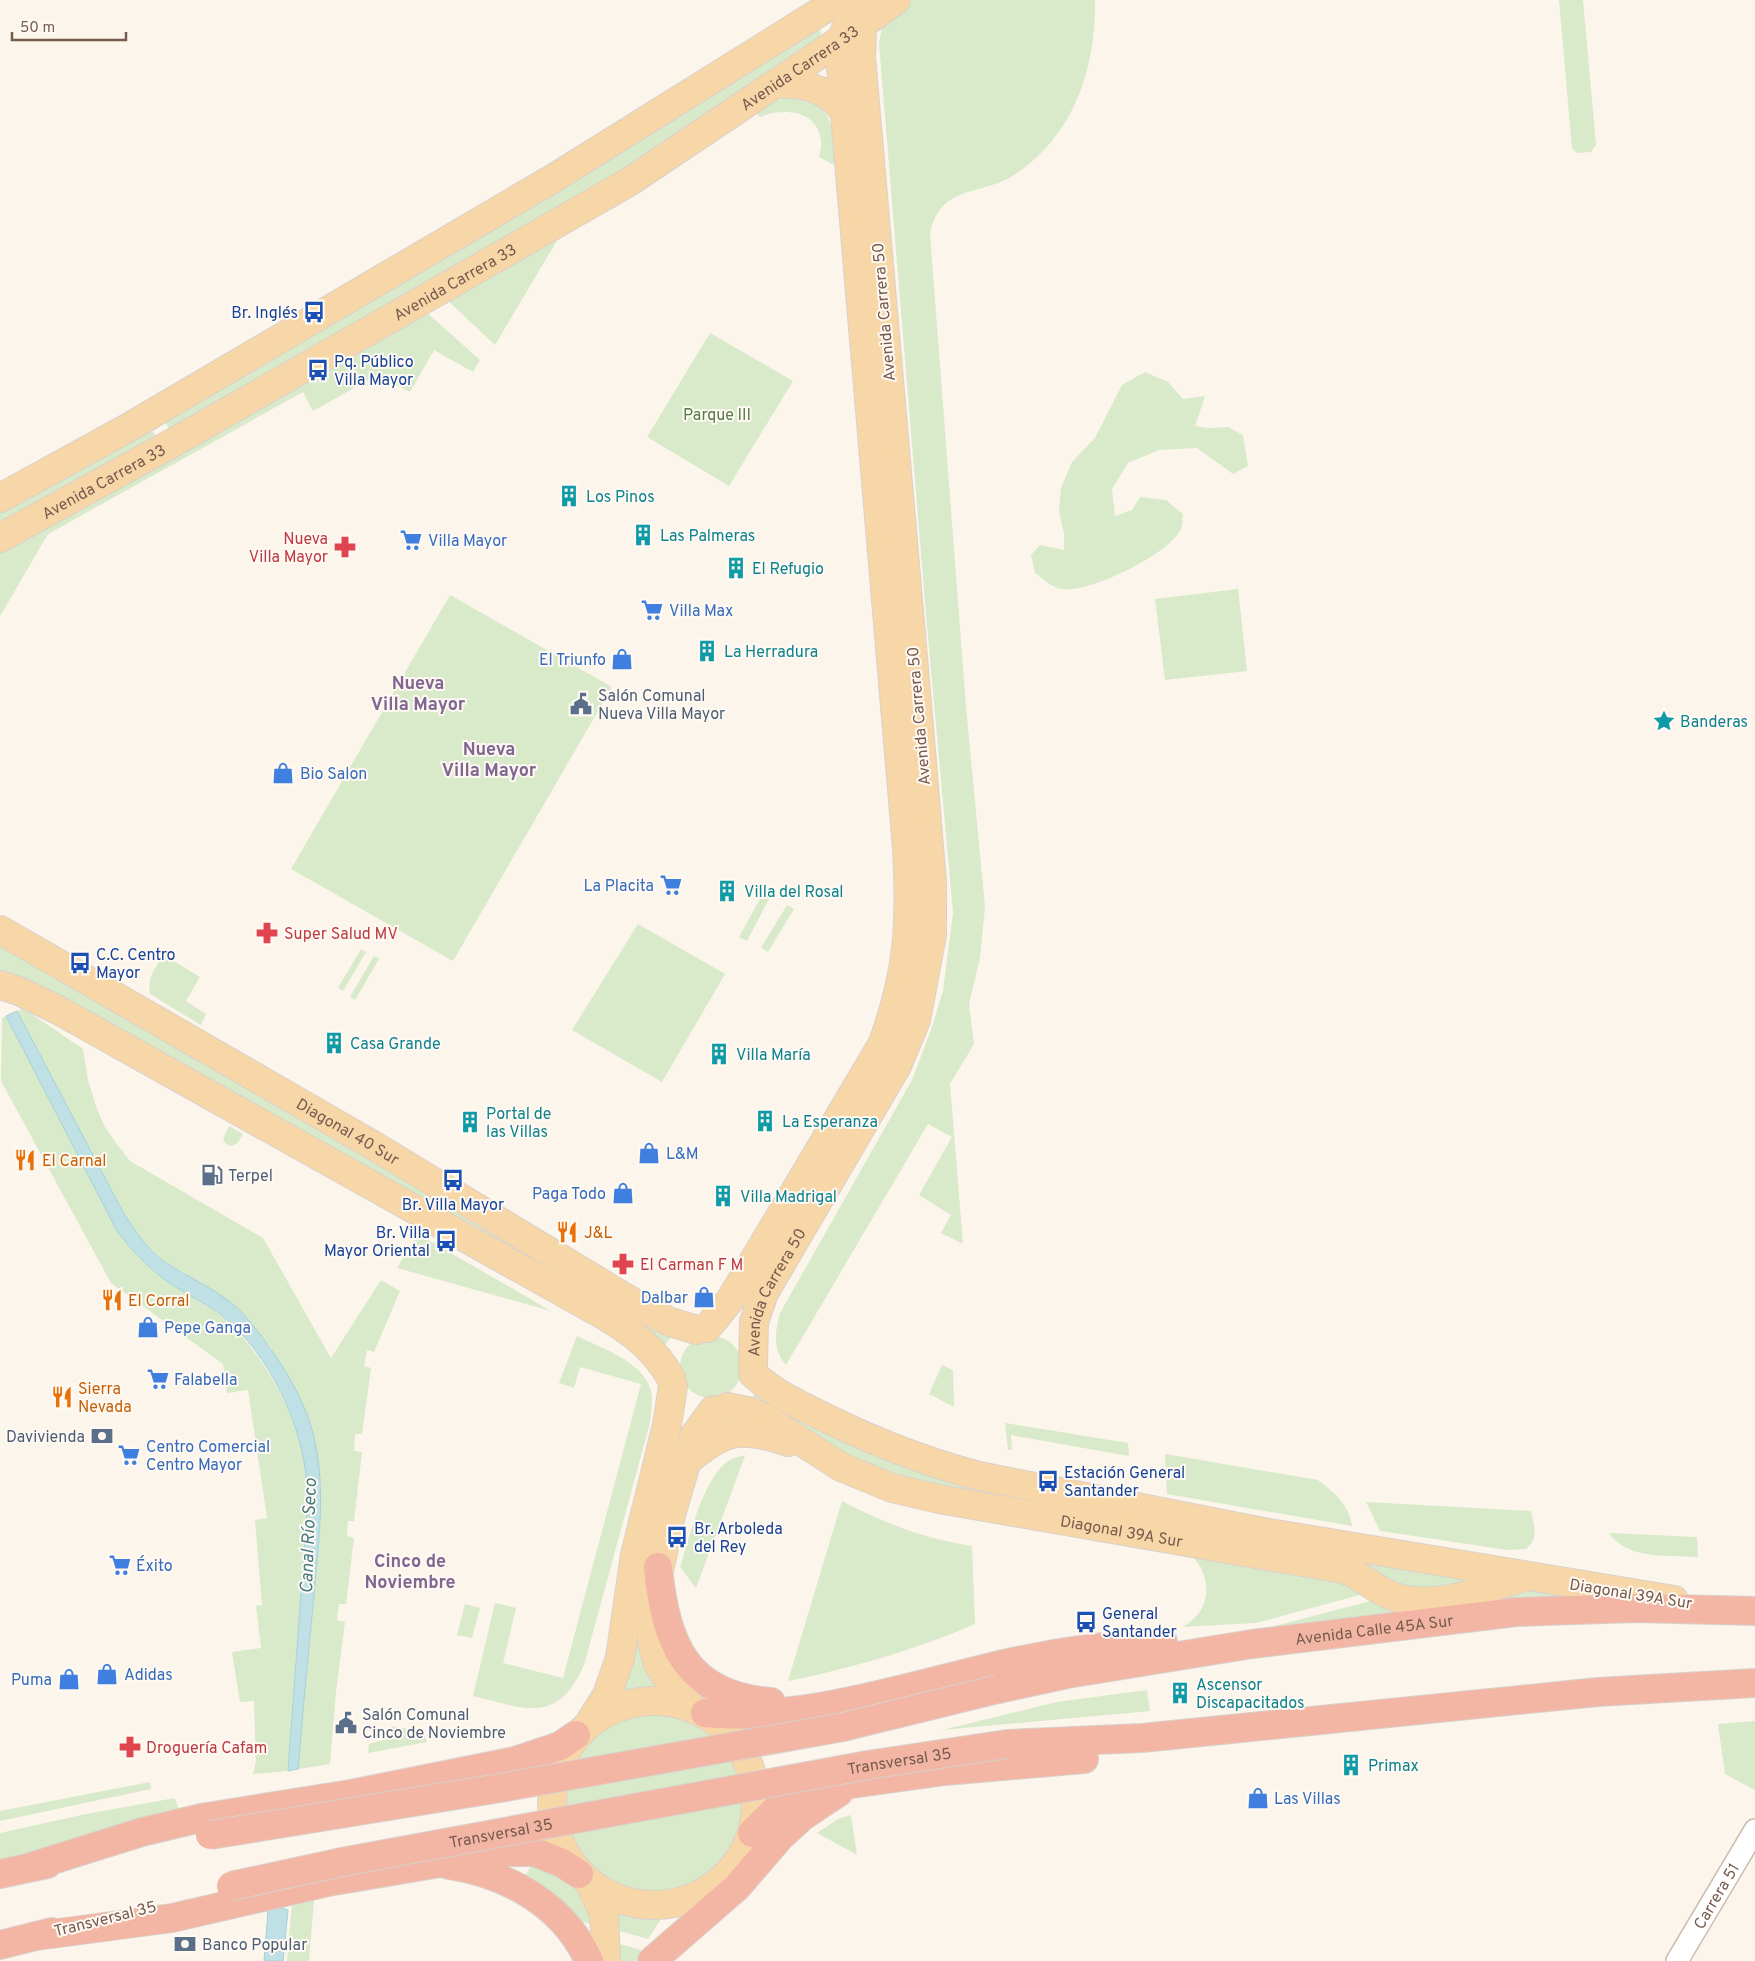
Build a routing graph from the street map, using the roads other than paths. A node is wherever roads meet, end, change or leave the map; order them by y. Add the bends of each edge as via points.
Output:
1 (839, 0) edge
2 (896, 0) edge
3 (857, 16) edge
4 (775, 84) junction
5 (844, 111) junction
6 (0, 498) edge
7 (4, 537) edge
8 (0, 930) edge
9 (0, 985) edge
10 (702, 1329) junction
11 (753, 1369) junction
12 (672, 1382) junction
13 (720, 1409) junction
14 (815, 1451) junction
15 (687, 1461) junction
16 (658, 1567) junction
17 (1525, 1576) junction
18 (1746, 1611) edge
19 (1317, 1636) junction
20 (1755, 1683) edge
21 (843, 1701) junction
22 (697, 1710) junction
23 (583, 1729) junction
24 (1133, 1755) dead end
25 (858, 1783) junction
26 (1755, 1830) edge
27 (752, 1833) junction
28 (433, 1863) junction
29 (30, 1867) junction
30 (0, 1874) edge
31 (585, 1879) junction
32 (709, 1889) junction
33 (36, 1936) junction
34 (0, 1945) edge
35 (589, 1961) edge
36 (606, 1961) edge
37 (651, 1961) edge
38 (1677, 1961) edge

1 - 6 main road, Avenida Carrera 33 via 554,178 126,429
2 - 3 main road, Avenida Carrera 33
3 - 4 main road, Avenida Carrera 33
3 - 5 main road, Avenida Carrera 50 via 841,67
3 - 11 main road, Avenida Carrera 50 via 932,882 932,935 920,1001 906,1046 876,1105 764,1293 754,1322
4 - 5 main road via 806,85 825,91
4 - 7 main road, Avenida Carrera 33 via 629,182
5 - 10 main road, Avenida Carrera 50 via 907,848 909,935 897,1002 882,1044 740,1284 723,1310
8 - 10 main road, Diagonal 40 Sur via 371,1144 634,1303 670,1322
9 - 12 main road via 58,1010 607,1316 645,1343 664,1365
10 - 11 main road via 720,1328 732,1333 750,1352
10 - 12 main road via 686,1336 675,1350 670,1366
11 - 13 main road via 744,1394
11 - 17 main road, Diagonal 39A Sur via 790,1400 860,1434 934,1464 979,1476 1263,1532
12 - 13 main road via 689,1404 700,1409
12 - 23 main road via 667,1424 635,1555 620,1658 607,1695
13 - 14 main road, Diagonal 39A Sur via 746,1410 765,1418
13 - 15 main road via 697,1428
14 - 15 main road via 765,1435 742,1432 715,1440
14 - 17 main road, Diagonal 39A Sur via 864,1476 918,1494 1336,1568 1354,1572 1388,1595 1416,1602 1453,1598
15 - 16 main road
16 - 21 highway via 661,1599 671,1637 692,1669 708,1683 726,1693 754,1700
16 - 22 main road via 650,1620 654,1652 661,1670 676,1692
17 - 18 main road, Diagonal 39A Sur
18 - 19 highway, Avenida Calle 45A Sur via 1538,1610
19 - 21 highway via 1228,1638 1101,1647 1052,1654
19 - 29 highway, Avenida Calle 45A Sur, bridge via 1162,1658 998,1689 804,1734
20 - 33 highway, Transversal 35, bridge via 1598,1692 1142,1738 1007,1744 858,1766 347,1861 231,1886
21 - 22 highway via 749,1716
22 - 23 main road via 664,1700 638,1701 613,1709
22 - 27 main road via 724,1727 750,1764 757,1810
23 - 29 highway via 560,1746 515,1761 351,1794 201,1818 142,1832
23 - 31 main road via 559,1764 553,1780 551,1805 554,1830 561,1846
24 - 25 highway via 993,1766
25 - 27 highway via 824,1788 789,1800 770,1813
25 - 37 highway via 829,1797 803,1816 736,1887
26 - 38 street, Carrera 51
27 - 32 main road via 738,1861
28 - 31 highway via 525,1851 550,1857
28 - 33 highway via 328,1882 172,1918
28 - 35 highway via 474,1870 534,1896 566,1924
29 - 30 highway
31 - 32 main road via 615,1897 649,1905 677,1902
31 - 36 main road via 604,1914
32 - 37 main road via 672,1929
33 - 34 highway, Transversal 35

